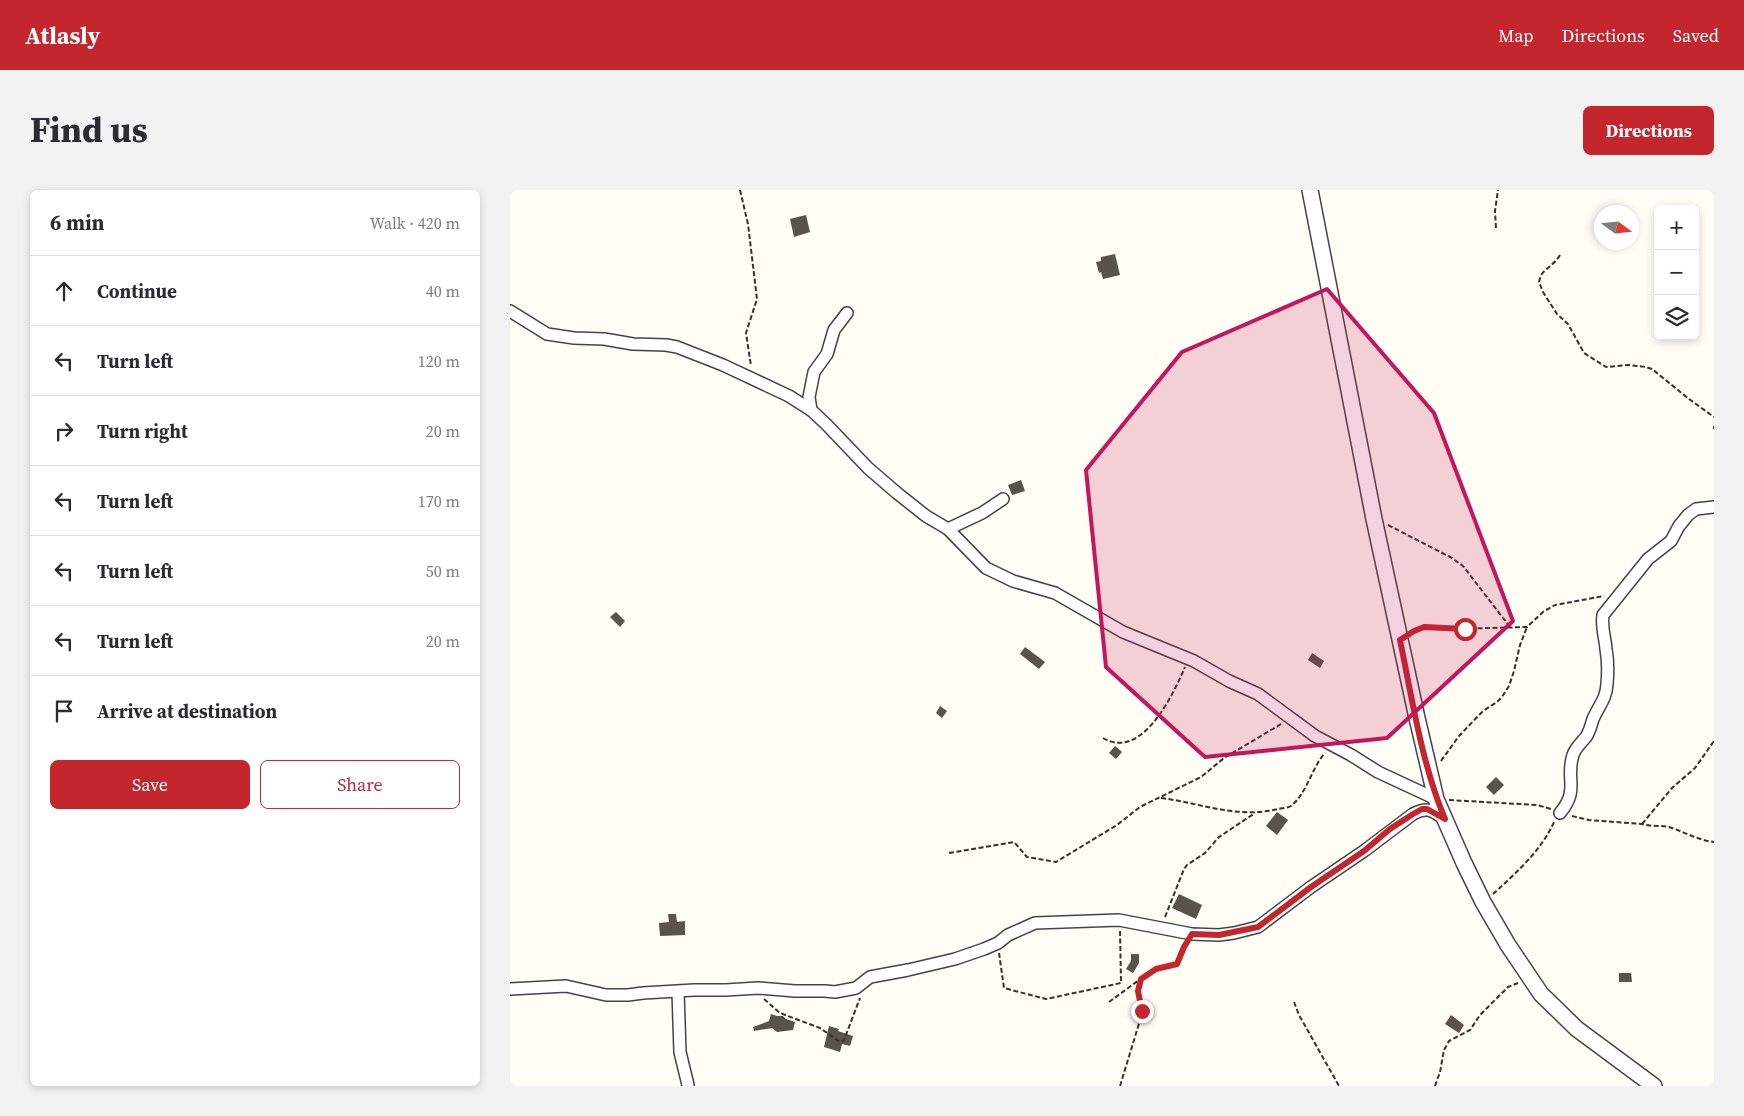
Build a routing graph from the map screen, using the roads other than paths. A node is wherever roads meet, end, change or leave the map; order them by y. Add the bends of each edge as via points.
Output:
1 (1310, 190) edge
2 (510, 311) edge
3 (848, 313) dead end
4 (811, 410) junction
5 (1003, 499) dead end
6 (1714, 507) edge
7 (948, 529) junction
8 (1436, 799) junction
9 (1558, 812) road end
10 (1445, 819) junction
11 (510, 989) edge
12 (678, 992) junction
13 (688, 1085) edge
14 (1654, 1086) edge

1 - 8 street via 1374,519
2 - 4 street via 546,334 666,345 699,355 789,396
3 - 4 street via 834,330 827,354 814,372 809,397
4 - 7 street via 868,468 926,516
5 - 7 street
6 - 9 street via 1696,509 1688,515 1671,541 1648,559 1605,611 1602,619 1608,669 1606,695 1588,733 1573,753 1572,791 1566,805
7 - 8 street via 986,568 1013,581 1055,593 1123,632 1188,658 1258,694 1315,736 1378,772
8 - 10 street
10 - 12 street via 1427,809 1413,814 1258,927 1219,935 1192,934 1119,920 1035,923 998,943 955,959 870,977 856,988 836,992 758,988
10 - 14 street via 1483,902 1541,994 1577,1029
11 - 12 street via 566,986 606,994
12 - 13 street via 680,1052

